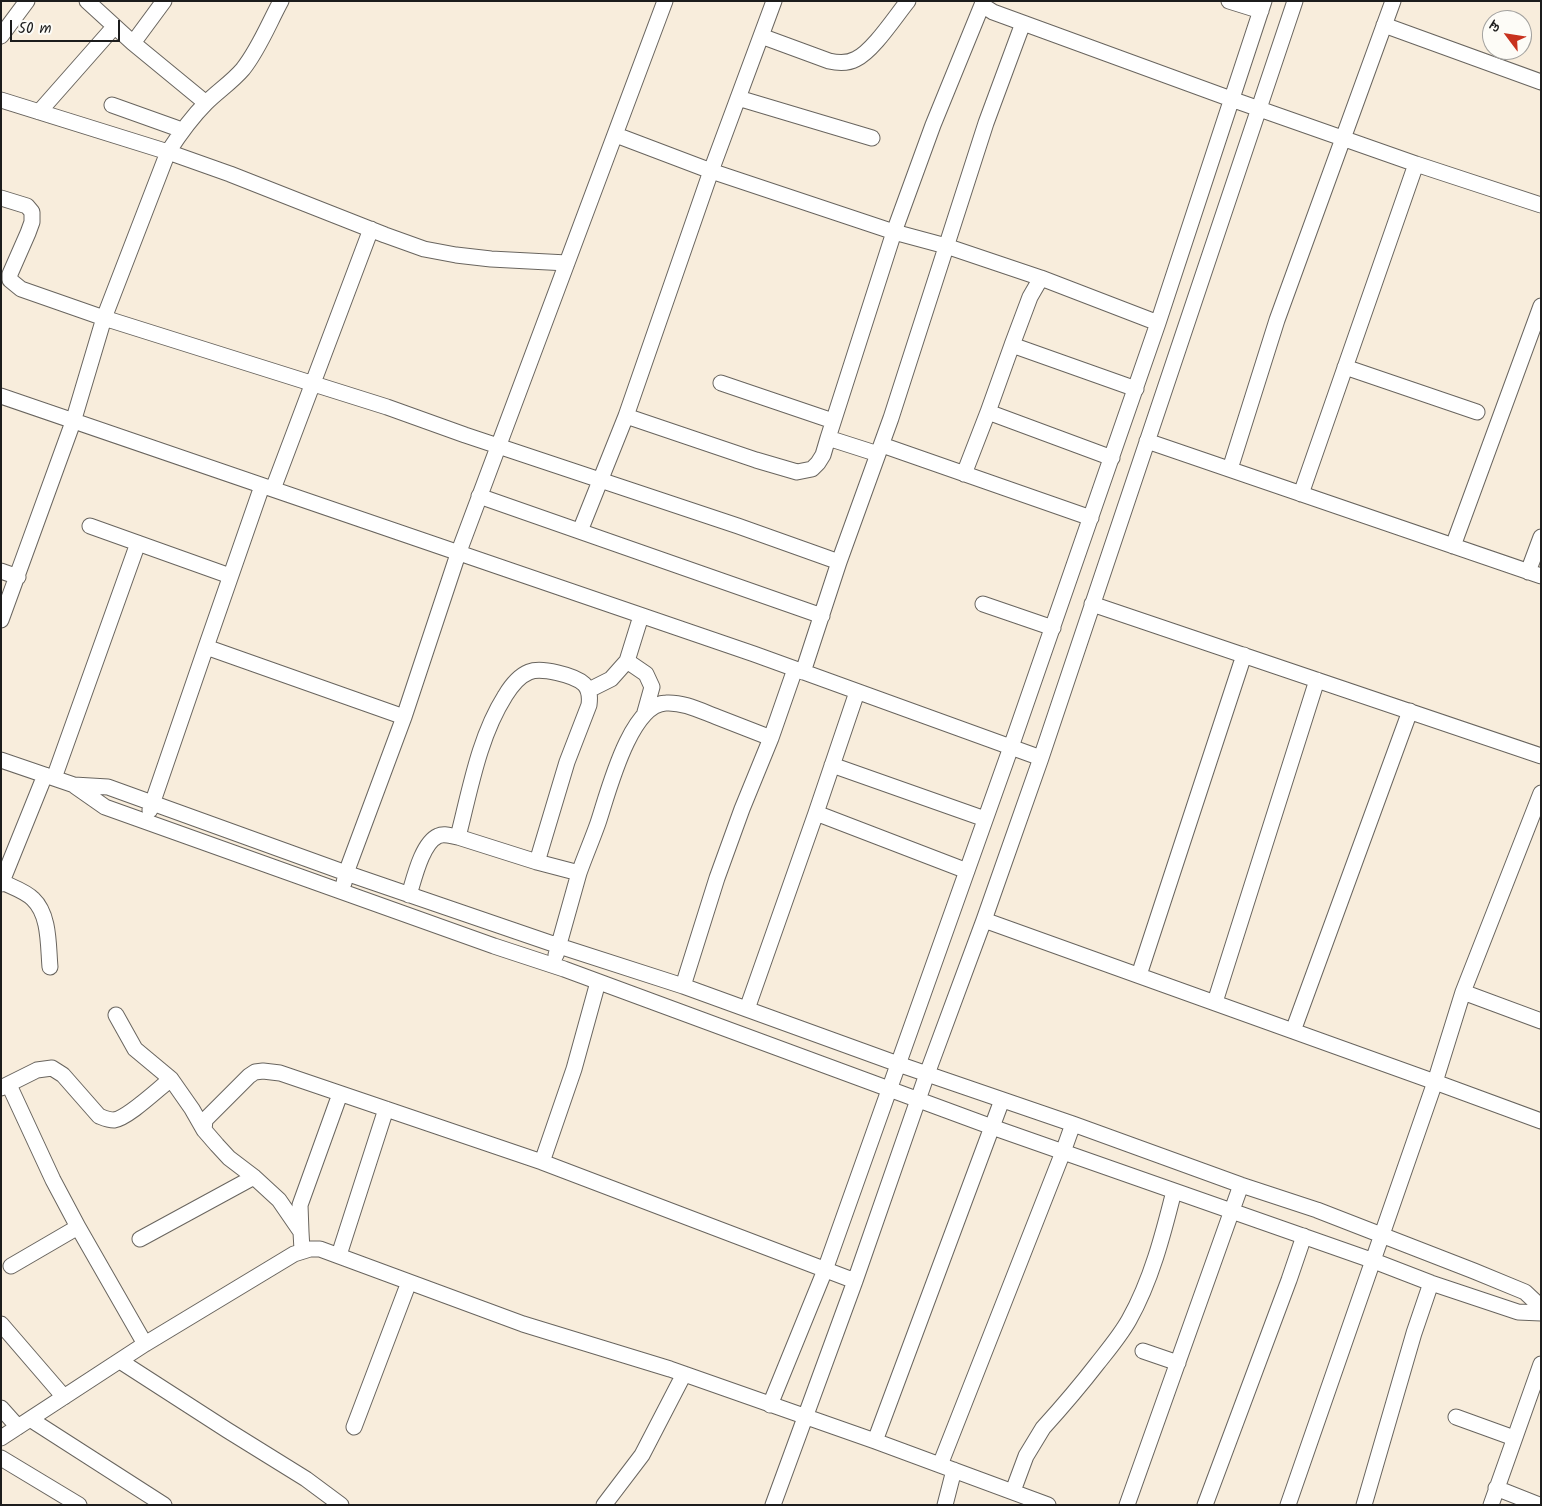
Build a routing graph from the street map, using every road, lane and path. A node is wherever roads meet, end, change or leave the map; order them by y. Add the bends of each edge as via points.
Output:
1 (27, 1) edge
2 (87, 1) edge
3 (164, 1) edge
4 (281, 1) edge
5 (665, 1) edge
6 (774, 1) edge
7 (908, 1) edge
8 (1229, 1) edge
9 (1295, 1) edge
10 (1393, 1) edge
11 (982, 3) edge
12 (1263, 6) edge
13 (1023, 23) junction
14 (1384, 25) junction
15 (114, 27) junction
16 (1, 36) edge
17 (761, 36) junction
18 (133, 43) junction
19 (1541, 82) edge
20 (738, 98) junction
21 (1231, 99) junction
22 (1, 100) edge
23 (206, 103) junction
24 (112, 105) dead end
25 (1259, 109) junction
26 (39, 112) junction
27 (182, 130) junction
28 (616, 135) junction
29 (872, 138) dead end
30 (1343, 139) junction
31 (168, 152) junction
32 (1416, 164) junction
33 (711, 171) junction
34 (1, 198) edge
35 (1541, 205) edge
36 (371, 230) junction
37 (894, 232) junction
38 (946, 246) junction
39 (567, 263) junction
40 (1041, 278) junction
41 (5, 279) edge
42 (1541, 306) edge
43 (104, 318) junction
44 (1158, 323) junction
45 (1012, 344) junction
46 (1345, 367) junction
47 (312, 383) junction
48 (721, 383) dead end
49 (1136, 389) junction
50 (1, 396) edge
51 (988, 412) junction
52 (1477, 412) dead end
53 (626, 416) junction
54 (832, 421) junction
55 (73, 422) junction
56 (828, 438) junction
57 (1147, 441) junction
58 (499, 446) junction
59 (880, 449) junction
60 (1112, 458) junction
61 (1230, 469) junction
62 (964, 474) junction
63 (600, 480) junction
64 (268, 488) junction
65 (1301, 494) junction
66 (479, 496) junction
67 (1091, 518) junction
68 (90, 526) dead end
69 (580, 531) junction
70 (1541, 537) edge
71 (138, 544) junction
72 (1453, 546) junction
73 (458, 554) junction
74 (839, 562) junction
75 (1, 571) edge
76 (1534, 574) edge
77 (230, 576) junction
78 (18, 577) junction
79 (983, 604) dead end
80 (1092, 604) junction
81 (641, 616) junction
82 (822, 616) junction
83 (1, 620) edge
84 (1053, 628) junction
85 (206, 647) junction
86 (1244, 655) junction
87 (627, 661) junction
88 (799, 671) junction
89 (1317, 680) junction
90 (588, 690) junction
91 (857, 692) junction
92 (1410, 711) junction
93 (646, 712) junction
94 (404, 717) junction
95 (771, 738) junction
96 (1011, 747) junction
97 (1541, 756) edge
98 (1040, 758) junction
99 (1, 760) edge
100 (832, 765) junction
101 (49, 776) junction
102 (74, 785) junction
103 (1541, 793) edge
104 (152, 802) junction
105 (816, 813) junction
106 (985, 819) junction
107 (146, 822) junction
108 (458, 836) junction
109 (537, 862) junction
110 (967, 871) junction
111 (346, 873) junction
112 (579, 873) junction
113 (2, 883) edge
114 (343, 892) junction
115 (409, 896) junction
116 (984, 920) junction
117 (558, 946) junction
118 (553, 966) junction
119 (50, 967) dead end
120 (1139, 975) junction
121 (598, 982) junction
122 (683, 986) junction
123 (1463, 992) junction
124 (1215, 1002) junction
125 (747, 1009) junction
126 (116, 1015) dead end
127 (1541, 1021) edge
128 (1293, 1031) junction
129 (898, 1064) junction
130 (927, 1074) junction
131 (171, 1079) junction
132 (1435, 1082) junction
133 (5, 1087) edge
134 (890, 1088) junction
135 (340, 1094) junction
136 (918, 1099) junction
137 (1002, 1100) junction
138 (386, 1109) junction
139 (1541, 1121) edge
140 (1073, 1124) junction
141 (992, 1127) junction
142 (204, 1130) junction
143 (1063, 1152) junction
144 (542, 1162) junction
145 (254, 1177) junction
146 (1241, 1186) junction
147 (1174, 1191) junction
148 (1233, 1212) junction
149 (78, 1227) junction
150 (301, 1232) junction
151 (1304, 1236) junction
152 (1382, 1236) junction
153 (140, 1239) dead end
154 (302, 1250) junction
155 (339, 1255) junction
156 (1374, 1260) junction
157 (11, 1266) dead end
158 (825, 1270) junction
159 (855, 1281) junction
160 (409, 1282) junction
161 (1431, 1283) junction
162 (1541, 1307) edge
163 (1541, 1313) edge
164 (1, 1324) edge
165 (145, 1344) junction
166 (1143, 1351) dead end
167 (120, 1361) junction
168 (1178, 1363) junction
169 (1541, 1364) edge
170 (684, 1374) junction
171 (64, 1397) junction
172 (1535, 1401) edge
173 (770, 1404) junction
174 (1, 1408) edge
175 (806, 1416) junction
176 (1456, 1417) dead end
177 (24, 1423) junction
178 (354, 1427) dead end
179 (1, 1438) edge
180 (1514, 1438) junction
181 (875, 1441) junction
182 (1, 1458) edge
183 (947, 1467) junction
184 (1496, 1488) junction
185 (1013, 1492) junction
186 (156, 1503) edge
187 (79, 1505) edge
188 (342, 1505) edge
189 (604, 1505) edge
190 (773, 1505) edge
191 (946, 1505) edge
192 (1048, 1505) edge
193 (1127, 1505) edge
194 (1205, 1505) edge
195 (1288, 1505) edge
196 (1364, 1505) edge
197 (1491, 1505) edge
198 (1539, 1505) edge

1 - 16 street
2 - 15 street
3 - 18 street
4 - 23 street via 244,67
5 - 28 street
6 - 17 street
7 - 17 street via 869,48 848,62 829,61
8 - 12 street
9 - 25 street
10 - 14 street
11 - 13 street via 993,12
11 - 37 street
12 - 21 street
13 - 21 street
13 - 38 street
14 - 19 street
14 - 30 street
15 - 18 street
15 - 26 street
17 - 20 street
18 - 23 street
20 - 29 street
20 - 33 street
21 - 25 street
21 - 44 street
22 - 26 street
23 - 27 street
24 - 27 street
25 - 30 street
25 - 57 street
26 - 31 street
27 - 31 street
28 - 33 street
28 - 39 street
30 - 32 street
30 - 61 street via 1277,320
31 - 36 street
31 - 43 street
32 - 35 street
32 - 46 street
33 - 37 street
33 - 53 street
34 - 41 street via 27,206 32,212 32,222
36 - 39 street via 424,249
36 - 47 street
37 - 38 street
37 - 54 street
38 - 40 street
38 - 59 street
39 - 58 street
40 - 44 street
40 - 45 street
41 - 43 street via 21,289
42 - 72 street
43 - 47 street
43 - 55 street
44 - 49 street
45 - 49 street
45 - 51 street
46 - 52 street
46 - 65 street
47 - 58 street
47 - 64 street
48 - 54 street
49 - 60 street
50 - 55 street
51 - 60 street
51 - 62 street
53 - 56 street via 798,472 812,469 818,463
53 - 63 street
54 - 56 street
55 - 64 street
55 - 78 street
56 - 59 street
57 - 61 street
57 - 80 street
58 - 63 street
58 - 66 street
59 - 62 street
59 - 74 street
60 - 67 street
61 - 65 street
62 - 67 street
63 - 69 street
63 - 74 street
64 - 73 street
64 - 77 street
65 - 72 street
66 - 69 street
66 - 73 street
67 - 84 street
68 - 71 street
69 - 82 street
70 - 76 street
71 - 77 street
71 - 101 street
72 - 76 street
73 - 81 street
73 - 94 street
74 - 82 street
75 - 78 street
77 - 85 street
78 - 83 street
79 - 84 street
80 - 86 street
80 - 98 street
81 - 87 street
81 - 88 street
82 - 88 street
84 - 96 street
85 - 94 street
85 - 104 street
86 - 89 street
86 - 120 street
87 - 90 street via 611,679
87 - 93 street via 646,674 652,687
88 - 91 street
88 - 95 street
89 - 92 street
89 - 124 street
90 - 108 street via 576,679 543,670 531,671 515,682 496,712 480,752
90 - 109 street via 589,705
91 - 96 street
91 - 100 street
92 - 97 street
92 - 128 street
93 - 95 street via 656,704 687,706
93 - 112 street via 626,743
94 - 111 street
95 - 122 street via 717,878
96 - 98 street
96 - 106 street
98 - 116 street
99 - 101 street
100 - 105 street
100 - 106 street
101 - 102 street
101 - 113 street
102 - 104 street via 108,787
102 - 107 street via 105,807
103 - 123 street
104 - 107 street
104 - 111 street
105 - 110 street
105 - 125 street
106 - 110 street
107 - 114 street
108 - 109 street
108 - 115 street via 439,835 432,840 421,860
109 - 112 street
110 - 129 street
111 - 114 street
111 - 115 street
112 - 117 street
113 - 119 street via 27,894 40,908 46,925
114 - 118 street
115 - 117 street
116 - 120 street
116 - 130 street
117 - 118 street
117 - 122 street
118 - 121 street
120 - 124 street
121 - 134 street
121 - 144 street via 574,1069
122 - 125 street
123 - 127 street
123 - 132 street
124 - 128 street
125 - 129 street
126 - 131 street via 135,1049
128 - 132 street
129 - 130 street
129 - 134 street
130 - 136 street
130 - 137 street
131 - 133 street via 126,1114 113,1120 99,1116 64,1074 52,1068 37,1070
131 - 142 street
132 - 139 street
132 - 152 street
133 - 149 street
134 - 136 street
134 - 158 street
135 - 138 street
135 - 142 street via 280,1073 255,1072 205,1120
135 - 150 street via 300,1205
136 - 141 street
136 - 159 street
137 - 140 street
137 - 141 street
138 - 144 street
138 - 155 street
140 - 143 street
140 - 146 street
141 - 143 street
141 - 181 street
142 - 145 street via 230,1158
143 - 147 street
143 - 183 street
144 - 158 street
145 - 150 street via 279,1200
145 - 153 street
146 - 148 street
146 - 152 street via 1317,1210
147 - 148 street
147 - 185 street via 1149,1278 1132,1314 1116,1340 1034,1441
148 - 151 street
148 - 168 street
149 - 157 street
149 - 165 street
150 - 154 street
151 - 156 street
151 - 194 street
152 - 156 street
152 - 162 street via 1525,1292
154 - 155 street via 320,1248
154 - 165 street
155 - 160 street
156 - 161 street
156 - 195 street
158 - 159 street
158 - 173 street
159 - 175 street
160 - 170 street via 523,1324
160 - 178 street
161 - 163 street via 1518,1312
161 - 196 street
164 - 171 street
165 - 167 street
166 - 168 street
167 - 171 street
167 - 188 street
168 - 193 street
169 - 172 street
170 - 173 street
170 - 189 street via 642,1455
171 - 177 street
172 - 180 street
173 - 175 street
174 - 177 street
175 - 181 street
175 - 190 street
176 - 180 street
177 - 179 street
177 - 186 street
180 - 184 street
181 - 183 street
182 - 187 street
183 - 185 street
183 - 191 street
184 - 197 street
184 - 198 street
185 - 192 street

